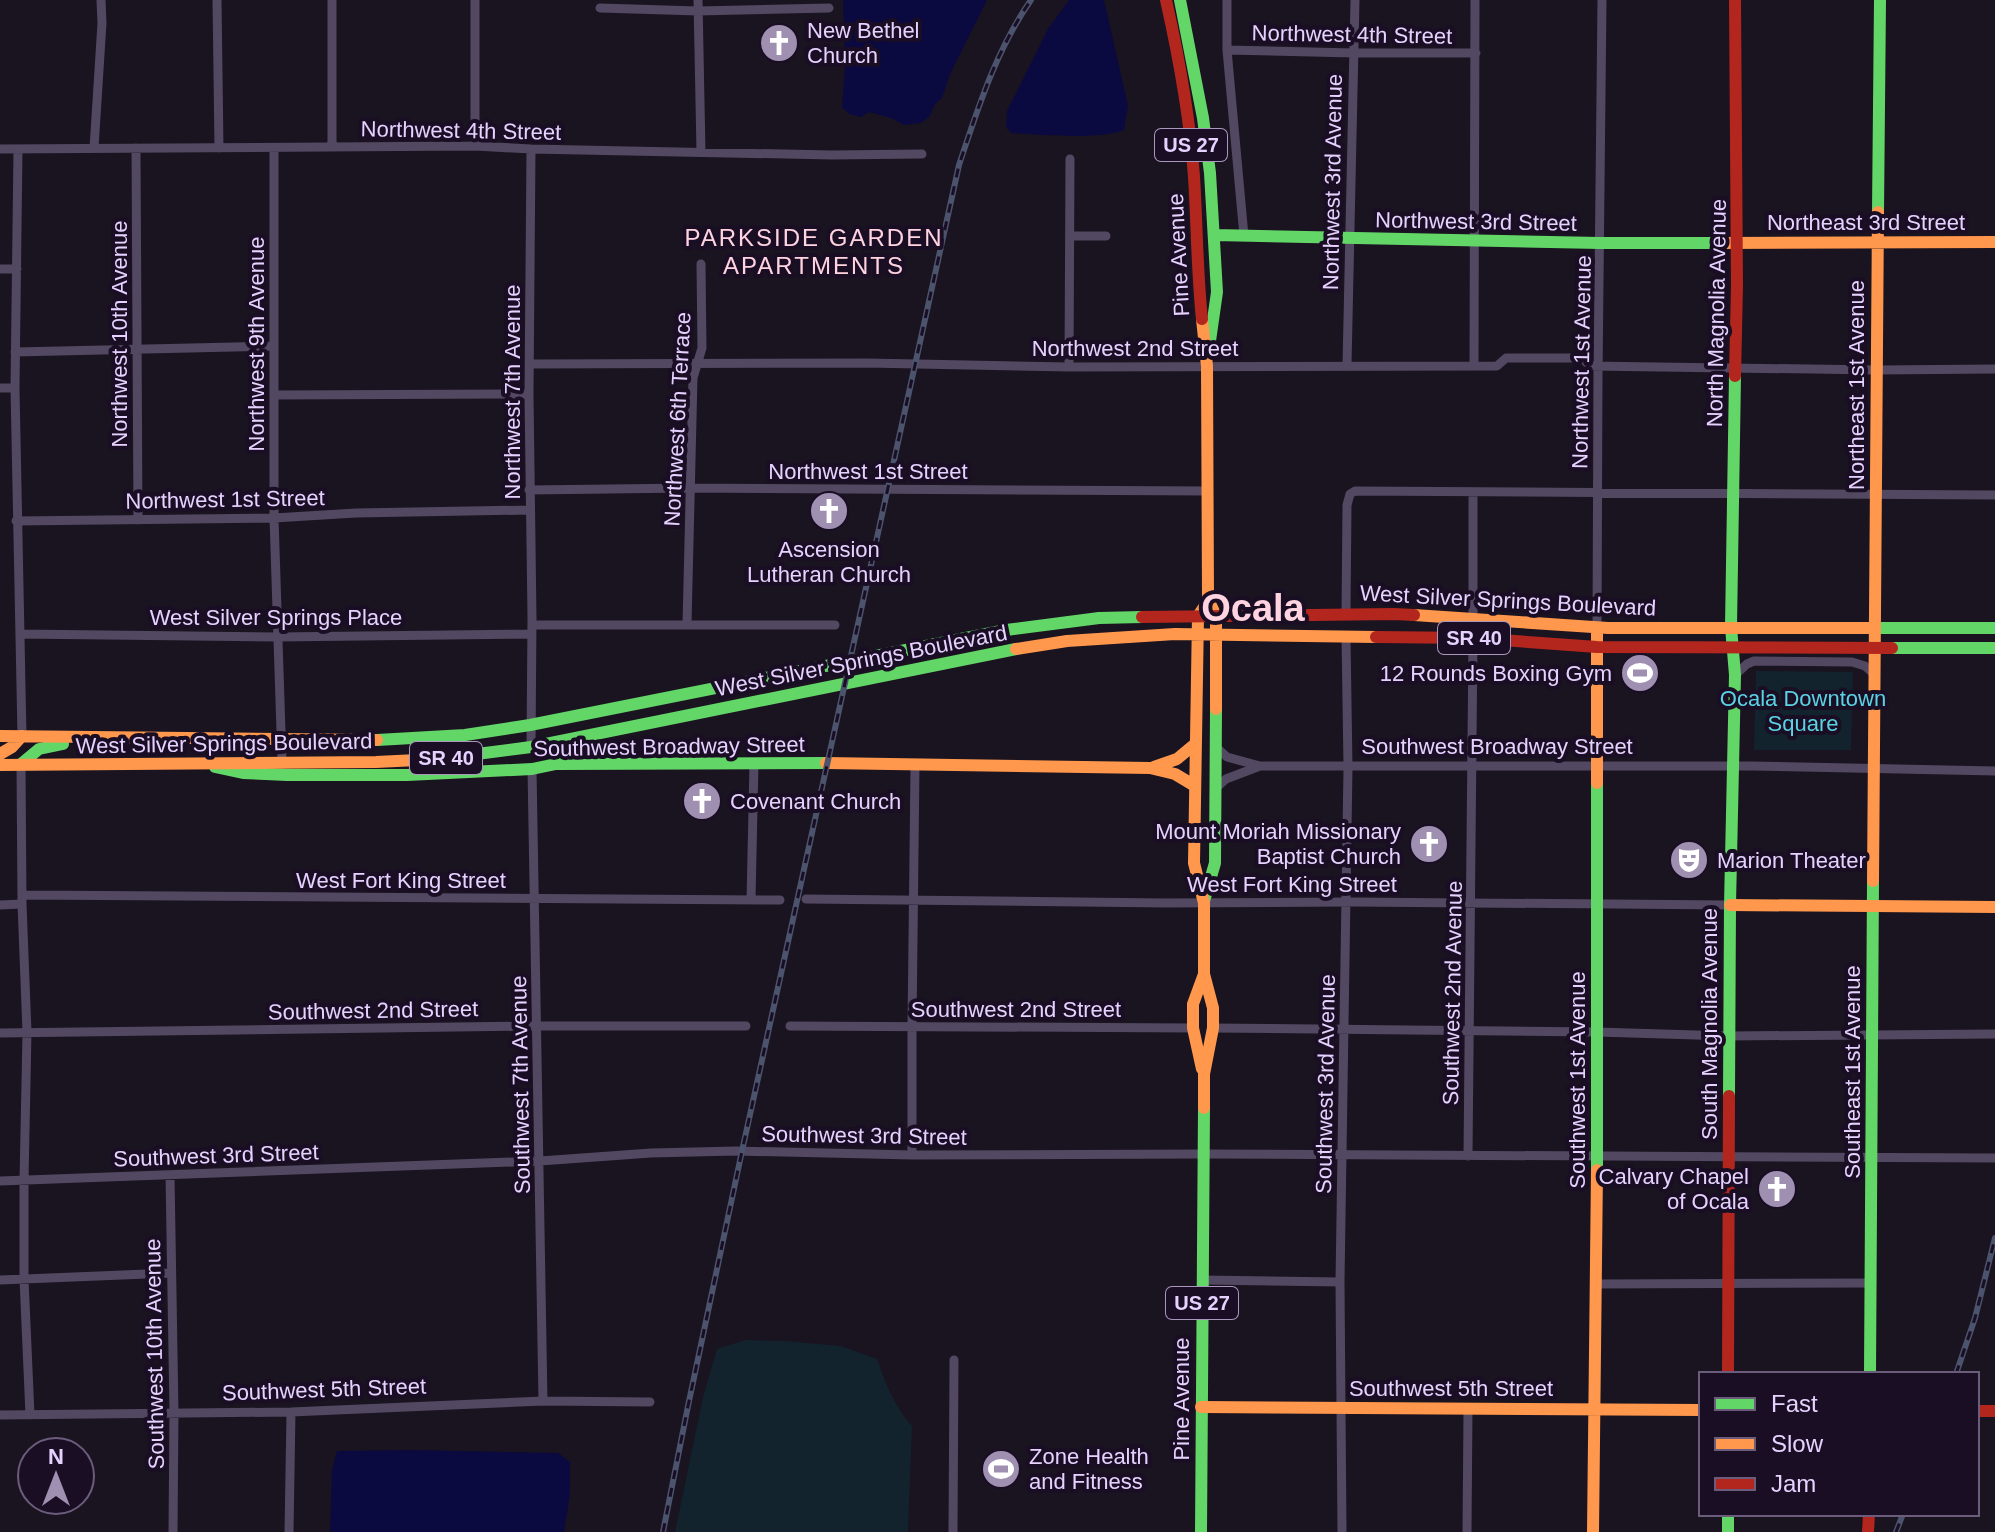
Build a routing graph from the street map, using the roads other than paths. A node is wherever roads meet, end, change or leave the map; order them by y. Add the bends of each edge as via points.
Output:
1 (101, 0) edge
2 (217, 0) edge
3 (332, 0) edge
4 (475, 0) edge
5 (698, 0) edge
6 (1166, 0) edge
7 (1180, 0) edge
8 (1227, 0) edge
9 (1355, 0) edge
10 (1475, 0) edge
11 (1602, 0) edge
12 (1735, 0) edge
13 (1880, 0) edge
14 (600, 8) dead end
15 (829, 8) dead end
16 (698, 11) junction
17 (1227, 50) junction
18 (1354, 53) junction
19 (1476, 53) junction
20 (332, 146) junction
21 (475, 146) junction
22 (94, 148) junction
23 (136, 148) junction
24 (219, 148) junction
25 (274, 148) junction
26 (0, 149) edge
27 (18, 149) junction
28 (531, 149) junction
29 (701, 152) junction
30 (922, 154) dead end
31 (1070, 159) dead end
32 (1215, 235) junction
33 (1071, 236) junction
34 (1106, 236) dead end
35 (1244, 236) junction
36 (1348, 239) junction
37 (1475, 240) junction
38 (1877, 242) junction
39 (1995, 242) edge
40 (1600, 243) junction
41 (1737, 243) junction
42 (701, 264) dead end
43 (0, 269) edge
44 (17, 269) junction
45 (273, 346) junction
46 (137, 349) junction
47 (15, 352) junction
48 (530, 364) junction
49 (696, 364) junction
50 (1347, 365) junction
51 (1207, 366) junction
52 (1474, 366) junction
53 (1599, 366) junction
54 (1069, 367) junction
55 (1735, 368) junction
56 (1995, 369) edge
57 (1877, 370) junction
58 (0, 388) edge
59 (15, 388) junction
60 (529, 394) junction
61 (274, 395) junction
62 (689, 488) junction
63 (529, 490) junction
64 (1207, 491) junction
65 (1473, 493) junction
66 (1597, 494) junction
67 (1734, 494) junction
68 (1875, 494) junction
69 (1995, 495) edge
70 (530, 510) junction
71 (274, 518) junction
72 (138, 520) junction
73 (16, 521) junction
74 (1208, 601) junction
75 (1346, 613) junction
76 (1198, 616) junction
77 (1216, 616) junction
78 (1473, 618) junction
79 (1535, 623) junction
80 (687, 624) junction
81 (835, 625) dead end
82 (1731, 627) junction
83 (1597, 628) junction
84 (1875, 628) junction
85 (1995, 628) edge
86 (532, 629) junction
87 (20, 634) junction
88 (1197, 635) junction
89 (1216, 635) junction
90 (277, 637) junction
91 (1346, 637) junction
92 (1409, 637) junction
93 (1473, 638) junction
94 (1597, 647) junction
95 (1732, 648) junction
96 (1995, 648) edge
97 (1875, 649) junction
98 (1735, 675) junction
99 (1875, 675) junction
100 (530, 725) junction
101 (0, 736) edge
102 (22, 736) junction
103 (163, 738) junction
104 (281, 741) junction
105 (1195, 744) junction
106 (531, 747) junction
107 (1216, 747) junction
108 (0, 754) edge
109 (282, 762) junction
110 (190, 763) junction
111 (754, 763) junction
112 (21, 764) junction
113 (0, 765) edge
114 (915, 765) junction
115 (1260, 766) junction
116 (1597, 766) junction
117 (1734, 766) junction
118 (1348, 767) junction
119 (1473, 767) junction
120 (1150, 768) junction
121 (532, 769) junction
122 (1875, 770) junction
123 (1995, 771) edge
124 (1195, 786) junction
125 (1215, 789) junction
126 (533, 899) junction
127 (806, 899) dead end
128 (22, 900) junction
129 (751, 900) junction
130 (780, 900) dead end
131 (913, 901) junction
132 (1346, 902) junction
133 (1471, 902) junction
134 (1204, 903) junction
135 (0, 905) edge
136 (1597, 905) junction
137 (1730, 905) junction
138 (1873, 907) junction
139 (1995, 907) edge
140 (1204, 974) junction
141 (537, 1026) junction
142 (746, 1026) dead end
143 (790, 1026) dead end
144 (912, 1027) junction
145 (1193, 1028) junction
146 (1213, 1028) junction
147 (1343, 1030) junction
148 (1470, 1031) junction
149 (27, 1032) junction
150 (1597, 1032) junction
151 (0, 1033) edge
152 (1872, 1034) junction
153 (1995, 1034) edge
154 (1729, 1036) junction
155 (1204, 1074) junction
156 (1203, 1154) junction
157 (912, 1155) junction
158 (1343, 1155) junction
159 (1468, 1156) junction
160 (1597, 1156) junction
161 (1872, 1157) junction
162 (1728, 1158) junction
163 (1995, 1158) edge
164 (540, 1161) junction
165 (170, 1175) junction
166 (0, 1181) edge
167 (24, 1181) junction
168 (171, 1273) junction
169 (24, 1279) junction
170 (0, 1280) edge
171 (1202, 1280) junction
172 (1340, 1282) junction
173 (1871, 1283) junction
174 (1597, 1284) junction
175 (1729, 1284) junction
176 (954, 1360) dead end
177 (1728, 1372) edge
178 (1870, 1372) edge
179 (543, 1401) junction
180 (650, 1402) dead end
181 (1201, 1407) junction
182 (1342, 1408) junction
183 (1594, 1409) junction
184 (1468, 1410) junction
185 (1699, 1410) edge
186 (174, 1412) junction
187 (291, 1412) junction
188 (0, 1415) edge
189 (30, 1415) junction
190 (173, 1532) edge
191 (289, 1532) edge
192 (953, 1532) edge
193 (1201, 1532) edge
194 (1342, 1532) edge
195 (1467, 1532) edge
196 (1593, 1532) edge

1 - 22 street
2 - 24 street
3 - 20 street
4 - 21 street
5 - 16 street
6 - 51 main road, Pine Avenue / US 27 via 1188,119
7 - 32 main road, Pine Avenue / US 27 via 1203,118
8 - 17 street
9 - 18 street, Northwest 3rd Avenue
10 - 19 street
11 - 40 street, Northwest 1st Avenue
12 - 41 main road, North Magnolia Avenue
13 - 38 main road, Northeast 1st Avenue
14 - 16 street
15 - 16 street
16 - 29 street
17 - 18 street, Northwest 4th Street
17 - 35 street
18 - 19 street, Northwest 4th Street
18 - 36 street, Northwest 3rd Avenue
19 - 37 street
20 - 21 street, Northwest 4th Street
20 - 25 street, Northwest 4th Street
21 - 28 street, Northwest 4th Street
22 - 23 street, Northwest 4th Street
22 - 27 street, Northwest 4th Street
23 - 24 street, Northwest 4th Street
23 - 46 street, Northwest 10th Avenue
24 - 25 street, Northwest 4th Street
25 - 45 street, Northwest 9th Avenue
26 - 27 street, Northwest 4th Street
27 - 44 street
28 - 29 street, Northwest 4th Street
28 - 48 street, Northwest 7th Avenue
29 - 30 street, Northwest 4th Street
31 - 33 street
32 - 35 main road, Northwest 3rd Street
32 - 51 main road, Pine Avenue / US 27 via 1217,292
33 - 34 street
33 - 54 street
35 - 36 main road, Northwest 3rd Street
36 - 37 main road, Northwest 3rd Street
36 - 50 street, Northwest 3rd Avenue
37 - 40 main road, Northwest 3rd Street
37 - 52 street
38 - 39 main road, Northeast 3rd Street
38 - 41 main road, Northeast 3rd Street
38 - 57 main road, Northeast 1st Avenue
40 - 41 main road, Northwest 3rd Street
40 - 53 street, Northwest 1st Avenue
41 - 55 main road, North Magnolia Avenue
42 - 49 street, Northwest 6th Terrace via 702,348
43 - 44 street
44 - 47 street
45 - 46 street
45 - 61 street, Northwest 9th Avenue
46 - 47 street
46 - 72 street, Northwest 10th Avenue
47 - 59 street
48 - 49 street, Northwest 2nd Street
48 - 60 street, Northwest 7th Avenue
49 - 54 street, Northwest 2nd Street
49 - 62 street, Northwest 6th Terrace
50 - 51 street, Northwest 2nd Street
50 - 52 street, Northwest 2nd Street
51 - 54 street, Northwest 2nd Street
51 - 64 main road, Pine Avenue / US 27
52 - 53 street, Northwest 2nd Street via 1497,366 1506,358 1582,358
53 - 55 street, Northwest 2nd Street
53 - 66 street, Northwest 1st Avenue
55 - 57 street, Northwest 2nd Street
55 - 67 main road, North Magnolia Avenue
56 - 57 street, Northwest 2nd Street
57 - 68 main road, Northeast 1st Avenue
58 - 59 street
59 - 73 street
60 - 61 street
60 - 63 street, Northwest 7th Avenue
61 - 71 street, Northwest 9th Avenue
62 - 63 street, Northwest 1st Street
62 - 64 street, Northwest 1st Street
62 - 80 street, Northwest 6th Terrace
63 - 70 street, Northwest 7th Avenue
64 - 74 main road, Pine Avenue / US 27
65 - 66 street
65 - 75 street via 1350,494
65 - 78 street
66 - 67 street
66 - 83 street, Northwest 1st Avenue
67 - 68 street
67 - 82 main road, North Magnolia Avenue
68 - 69 street
68 - 84 main road, Northeast 1st Avenue
70 - 71 street, Northwest 1st Street
70 - 86 street, Northwest 7th Avenue
71 - 72 street, Northwest 1st Street
71 - 90 street, Northwest 9th Avenue
72 - 73 street, Northwest 1st Street
73 - 87 street
74 - 76 main road
74 - 77 main road, Pine Avenue / US 27
75 - 77 main road, West Silver Springs Boulevard / SR 40
75 - 78 main road, West Silver Springs Boulevard / SR 40
76 - 77 main road, West Silver Springs Boulevard / SR 40
76 - 88 main road, Pine Avenue / US 27
76 - 100 main road, West Silver Springs Boulevard / SR 40 via 1038,624
77 - 89 main road, Pine Avenue / US 27
78 - 79 main road, West Silver Springs Boulevard / SR 40
78 - 92 main road via 1457,629 1426,629
79 - 83 main road, West Silver Springs Boulevard / SR 40
79 - 93 main road via 1487,625
80 - 81 street, West Silver Springs Place
80 - 86 street, West Silver Springs Place
82 - 83 main road, West Silver Springs Boulevard / SR 40
82 - 84 main road, SR 40
82 - 95 main road, South Magnolia Avenue
83 - 94 main road, Southwest 1st Avenue
84 - 85 main road, SR 40
84 - 97 main road, Northeast 1st Avenue
86 - 90 street, West Silver Springs Place
86 - 100 street
87 - 90 street, West Silver Springs Place
87 - 102 street
88 - 89 main road, West Silver Springs Boulevard / SR 40
88 - 105 main road, Pine Avenue / US 27
88 - 106 main road, West Silver Springs Boulevard / SR 40 via 1067,641 1006,650
89 - 91 main road, West Silver Springs Boulevard / SR 40
89 - 107 main road, Pine Avenue / US 27
90 - 104 street, Northwest 9th Avenue
91 - 92 main road, West Silver Springs Boulevard / SR 40
91 - 118 street, Southwest 3rd Avenue
92 - 93 main road, West Silver Springs Boulevard / SR 40
93 - 94 main road, West Silver Springs Boulevard / SR 40
93 - 119 street, Southwest 2nd Avenue
94 - 95 main road, West Silver Springs Boulevard / SR 40
94 - 116 main road, Southwest 1st Avenue
95 - 97 main road, SR 40
95 - 98 main road, South Magnolia Avenue
96 - 97 main road, SR 40
97 - 99 main road, Northeast 1st Avenue
98 - 99 street via 1754,661 1852,662
98 - 117 main road, South Magnolia Avenue
99 - 122 main road, Northeast 1st Avenue
100 - 104 main road, West Silver Springs Boulevard / SR 40 via 433,738
100 - 106 street
101 - 102 main road, West Silver Springs Boulevard / SR 40
102 - 103 main road, West Silver Springs Boulevard / SR 40
102 - 108 main road
103 - 104 main road, West Silver Springs Boulevard / SR 40
103 - 112 main road via 124,746 50,745
104 - 109 street, Northwest 9th Avenue
105 - 120 main road, Southwest Broadway Street via 1186,756
105 - 124 main road, Pine Avenue / US 27
106 - 109 main road, West Silver Springs Boulevard / SR 40 via 420,760
107 - 115 street, Southwest Broadway Street via 1227,757
107 - 125 main road, Pine Avenue / US 27
109 - 110 main road, West Silver Springs Boulevard / SR 40
110 - 112 main road, West Silver Springs Boulevard / SR 40
110 - 121 main road, Southwest Broadway Street via 287,775
111 - 114 main road, Southwest Broadway Street
111 - 121 main road, Southwest Broadway Street via 556,764
111 - 129 street
112 - 113 main road, West Silver Springs Boulevard / SR 40
112 - 128 street
114 - 120 main road, Southwest Broadway Street
114 - 131 street
115 - 118 street, Southwest Broadway Street
115 - 125 street, Southwest Broadway Street
116 - 117 street, Southwest Broadway Street
116 - 119 street, Southwest Broadway Street
116 - 136 main road, Southwest 1st Avenue
117 - 122 street, Southwest Broadway Street
117 - 137 main road, South Magnolia Avenue
118 - 119 street, Southwest Broadway Street
118 - 132 street, Southwest 3rd Avenue
119 - 133 street, Southwest 2nd Avenue
120 - 124 main road, Southwest Broadway Street
121 - 126 street, Southwest 7th Avenue
122 - 123 street, Southwest Broadway Street
122 - 138 main road, Southeast 1st Avenue
124 - 134 main road, Pine Avenue / US 27 via 1194,863
125 - 134 main road, Pine Avenue / US 27 via 1215,863
126 - 128 street, West Fort King Street
126 - 129 street, West Fort King Street
126 - 141 street, Southwest 7th Avenue
127 - 131 street, West Fort King Street
128 - 135 street, West Fort King Street
128 - 149 street
129 - 130 street, West Fort King Street
131 - 134 street, West Fort King Street
131 - 144 street
132 - 133 street, West Fort King Street
132 - 134 street, West Fort King Street
132 - 147 street, Southwest 3rd Avenue
133 - 136 street, West Fort King Street
133 - 148 street, Southwest 2nd Avenue
134 - 140 main road, Pine Avenue / US 27
136 - 137 street, West Fort King Street
136 - 150 main road, Southwest 1st Avenue
137 - 138 main road
137 - 154 main road, South Magnolia Avenue
138 - 139 main road
138 - 152 main road, Southeast 1st Avenue
140 - 145 main road, Pine Avenue / US 27 via 1193,1004
140 - 146 main road, Pine Avenue / US 27
141 - 142 street, Southwest 2nd Street
141 - 149 street, Southwest 2nd Street
141 - 164 street, Southwest 7th Avenue
143 - 144 street, Southwest 2nd Street
144 - 145 street, Southwest 2nd Street
144 - 157 street
145 - 155 main road, Pine Avenue / US 27
146 - 147 street
146 - 155 main road, Pine Avenue / US 27
147 - 148 street
147 - 158 street, Southwest 3rd Avenue
148 - 150 street
148 - 159 street, Southwest 2nd Avenue
149 - 151 street, Southwest 2nd Street
149 - 167 street
150 - 154 street
150 - 160 main road, Southwest 1st Avenue
152 - 153 street
152 - 154 street
152 - 161 main road, Southeast 1st Avenue
154 - 162 main road, South Magnolia Avenue
155 - 156 main road, Pine Avenue / US 27
156 - 157 street, Southwest 3rd Street
156 - 158 street, Southwest 3rd Street
156 - 171 main road, Pine Avenue / US 27
157 - 164 street, Southwest 3rd Street via 736,1151
158 - 159 street, Southwest 3rd Street
158 - 172 street, Southwest 3rd Avenue
159 - 160 street, Southwest 3rd Street
160 - 162 street, Southwest 3rd Street
160 - 174 main road, Southwest 1st Avenue
161 - 162 street, Southwest 3rd Street
161 - 163 street, Southwest 3rd Street
161 - 173 main road, Southeast 1st Avenue
162 - 175 main road, South Magnolia Avenue
164 - 165 street, Southwest 3rd Street
164 - 179 street, Southwest 7th Avenue
165 - 167 street, Southwest 3rd Street
165 - 168 street, Southwest 10th Avenue
166 - 167 street, Southwest 3rd Street
167 - 169 street
168 - 169 street
168 - 186 street, Southwest 10th Avenue
169 - 170 street
169 - 189 street
171 - 172 street
171 - 181 main road, Pine Avenue / US 27
172 - 182 street, Southwest 3rd Avenue
173 - 175 street
173 - 178 main road, Southeast 1st Avenue
174 - 175 street
174 - 183 main road, Southwest 1st Avenue
175 - 177 main road, South Magnolia Avenue
176 - 192 street
179 - 180 street, Southwest 5th Street
179 - 187 street, Southwest 5th Street
181 - 182 main road, Southwest 5th Street
181 - 193 main road, Pine Avenue / US 27
182 - 184 main road, Southwest 5th Street
182 - 194 street, Southwest 3rd Avenue
183 - 184 main road, Southwest 5th Street
183 - 185 main road, Southwest 5th Street
183 - 196 main road, Southwest 1st Avenue
184 - 195 street
186 - 187 street, Southwest 5th Street
186 - 189 street, Southwest 5th Street
186 - 190 street, Southwest 10th Avenue
187 - 191 street
188 - 189 street, Southwest 5th Street

